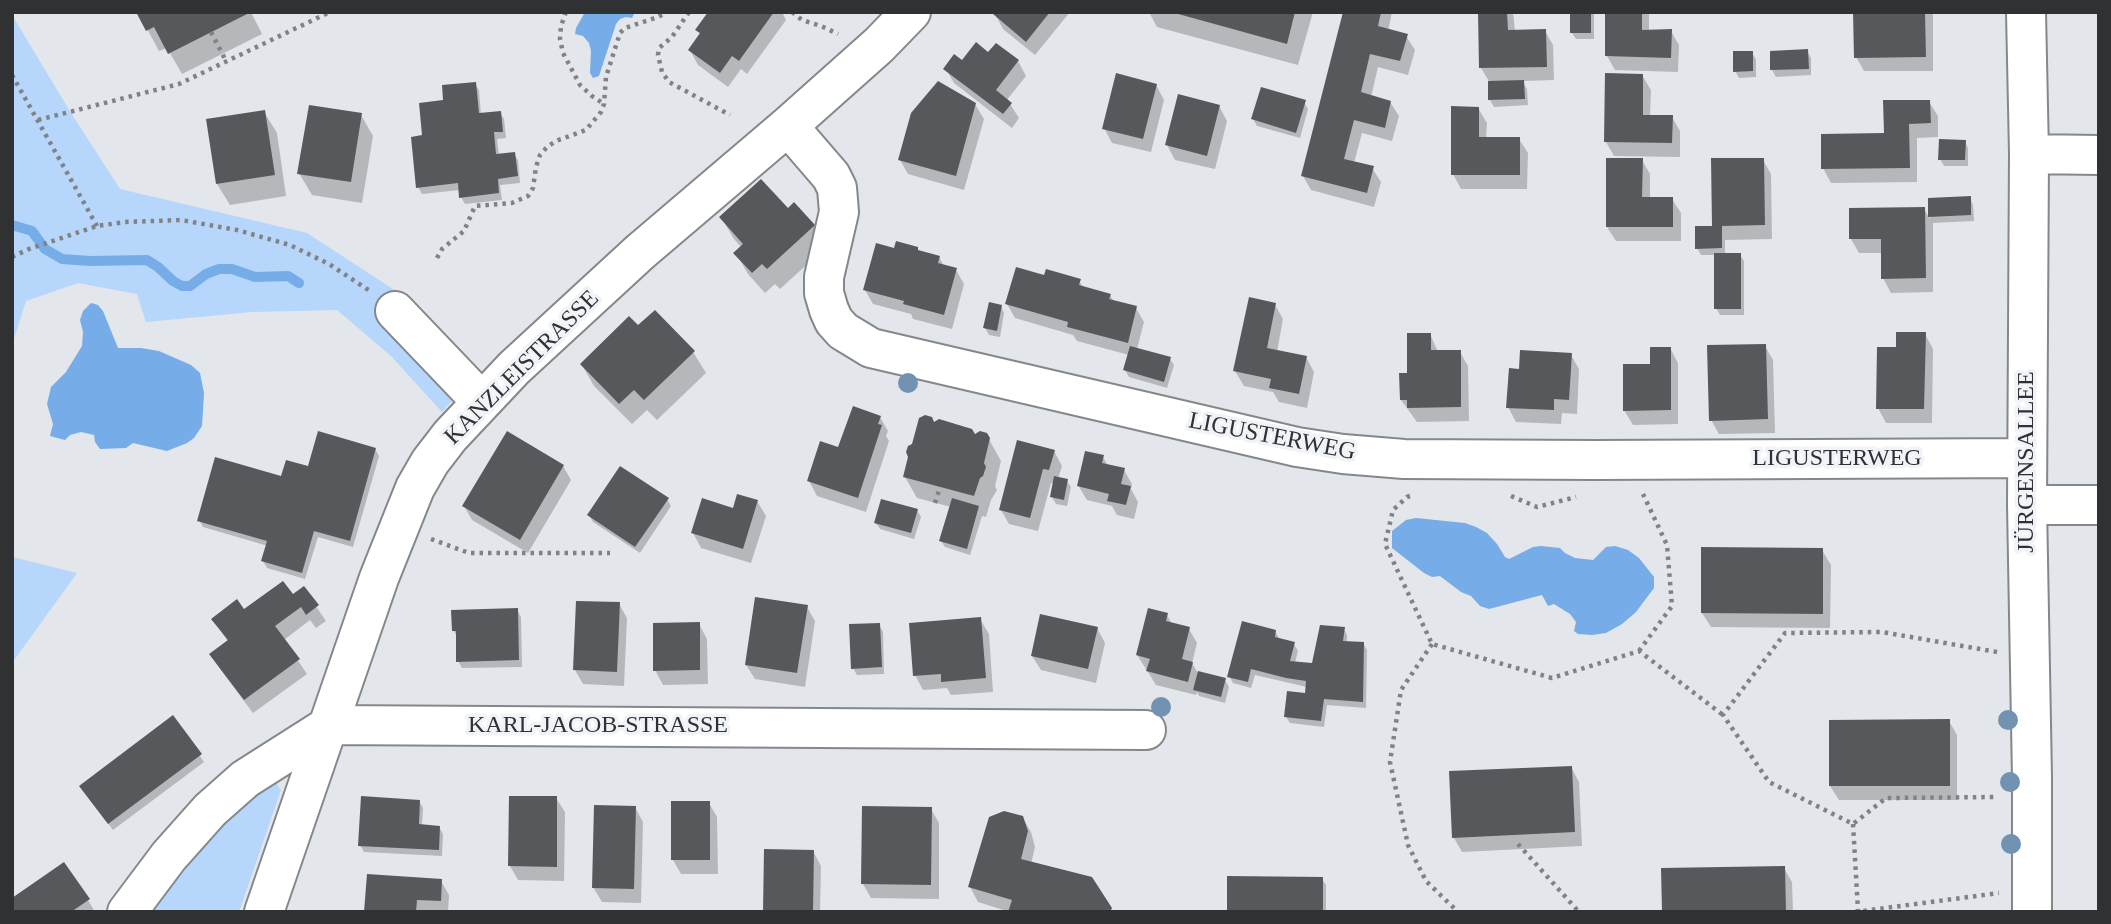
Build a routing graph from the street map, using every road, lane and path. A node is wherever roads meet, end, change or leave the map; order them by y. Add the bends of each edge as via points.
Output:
1 (330, 12) edge
2 (566, 12) edge
3 (667, 12) edge
4 (689, 12) edge
5 (792, 12) edge
6 (911, 12) edge
7 (2026, 12) edge
8 (211, 32) dead end
9 (848, 42) dead end
10 (226, 61) junction
11 (12, 75) edge
12 (604, 104) junction
13 (730, 115) dead end
14 (38, 120) junction
15 (788, 126) junction
16 (2029, 154) junction
17 (2099, 155) edge
18 (97, 226) junction
19 (12, 257) edge
20 (437, 258) dead end
21 (395, 311) joint
22 (481, 401) junction
23 (2027, 458) junction
24 (940, 487) dead end
25 (1502, 492) dead end
26 (1630, 493) dead end
27 (1419, 495) dead end
28 (1581, 496) dead end
29 (935, 503) dead end
30 (2027, 505) junction
31 (2099, 505) edge
32 (399, 528) junction
33 (610, 553) dead end
34 (1432, 644) junction
35 (1639, 651) junction
36 (2001, 652) dead end
37 (1723, 715) junction
38 (330, 724) junction
39 (1146, 730) dead end
40 (2002, 797) dead end
41 (1853, 824) junction
42 (1518, 844) dead end
43 (2017, 902) edge
44 (1857, 911) edge
45 (127, 912) edge
46 (264, 912) edge
47 (1458, 912) edge
48 (1579, 912) edge

1 - 10 path
2 - 12 path via 560,39 563,53 580,85
3 - 12 path via 620,33 606,77
4 - 13 path via 673,37 659,48 662,72 669,82
5 - 9 path
6 - 15 street, KANZLEISTRASSE
7 - 16 street, JÜRGENSALLEE
8 - 10 path
10 - 14 path via 178,84
11 - 14 path
12 - 20 path via 586,131 556,141 540,155 528,196 512,203 475,206 464,231
14 - 18 path
15 - 22 street, KANZLEISTRASSE via 640,252
15 - 23 street, LIGUSTERWEG via 837,188 839,212 824,277 829,310 843,331 884,352 1343,454 1404,459
16 - 17 street
16 - 23 street, JÜRGENSALLEE
18 - 19 path
18 - 21 path via 181,220 261,236 329,264
21 - 22 street
22 - 32 street, KANZLEISTRASSE via 430,462
23 - 30 street, JÜRGENSALLEE
24 - 29 path
25 - 28 path via 1537,507
26 - 35 path via 1643,493 1667,545 1672,606
27 - 34 path via 1407,497 1393,510 1385,544
30 - 31 street
30 - 43 street, JÜRGENSALLEE via 2032,778
32 - 33 path via 469,553
32 - 38 street, KANZLEISTRASSE
34 - 35 path via 1552,678
34 - 47 path via 1401,690 1390,762 1408,845 1426,881
35 - 37 path
36 - 37 path via 1882,632 1785,633
37 - 41 path via 1769,782
38 - 39 street, KARL-JACOB-STRASSE
38 - 45 street via 245,779 210,810
38 - 46 street, KANZLEISTRASSE
40 - 41 path via 1885,798
41 - 44 path
42 - 48 path
43 - 44 path

